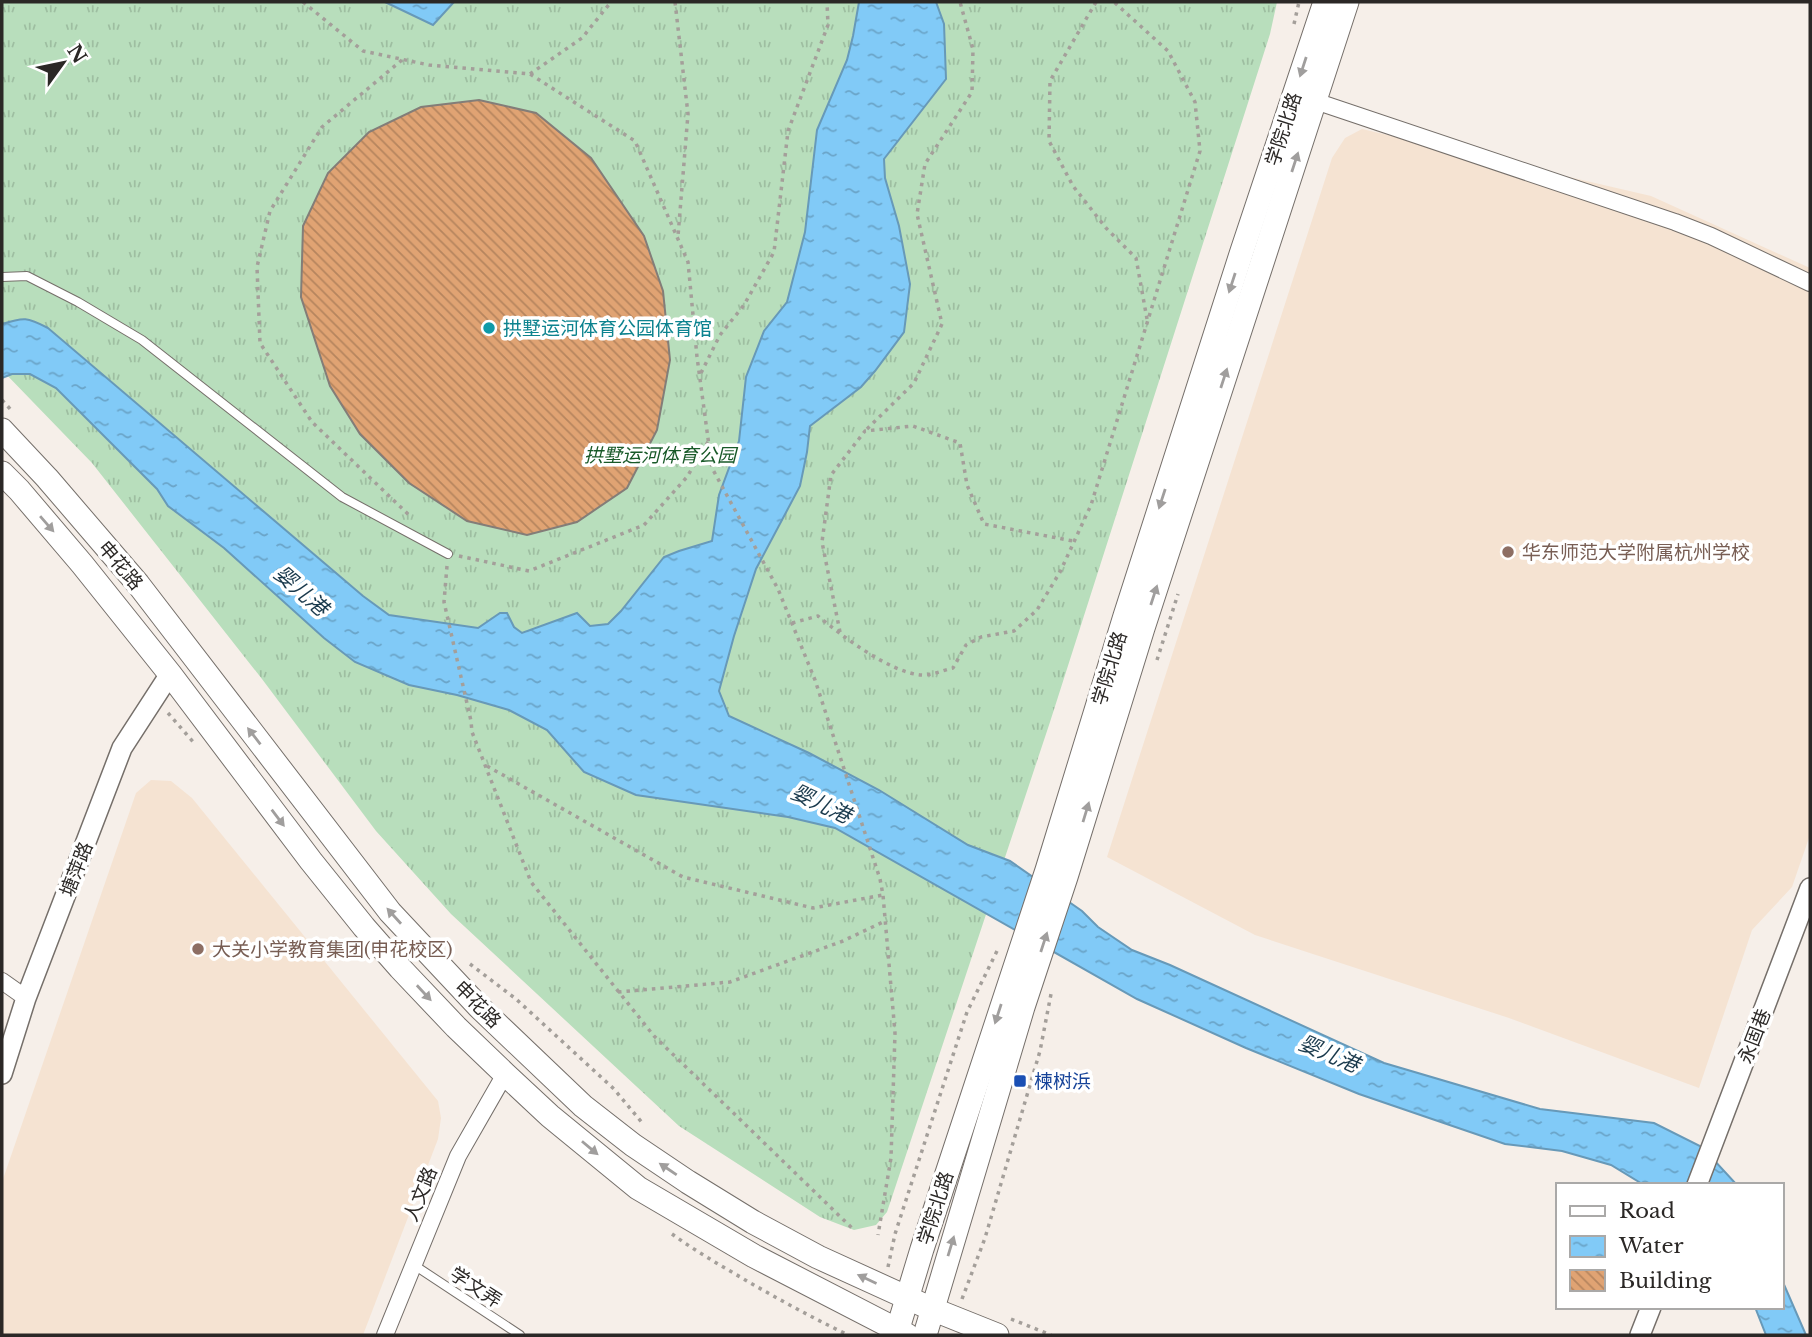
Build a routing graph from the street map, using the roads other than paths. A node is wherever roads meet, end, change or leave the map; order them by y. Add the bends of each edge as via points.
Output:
1 (1325, 2) edge
2 (1347, 2) edge
3 (1315, 101) junction
4 (2, 277) edge
5 (1810, 283) edge
6 (7, 421) edge
7 (2, 473) edge
8 (448, 554) road end
9 (170, 674) junction
10 (1056, 873) junction
11 (1810, 887) edge
12 (2, 981) edge
13 (26, 998) junction
14 (2, 1074) edge
15 (505, 1074) junction
16 (1698, 1183) edge
17 (414, 1265) junction
18 (907, 1297) junction
19 (932, 1309) junction
20 (1650, 1309) edge
21 (900, 1334) edge
22 (385, 1335) edge
23 (520, 1335) edge
24 (925, 1335) edge
25 (997, 1335) edge
26 (1640, 1335) edge

1 -> 10 main road, 学院北路 via 1129,603
2 - 3 main road, 学院北路
3 - 5 street via 1675,222
10 -> 3 main road, 学院北路 via 1147,615
4 - 8 lane via 27,276 142,340 342,496
18 -> 6 main road, 申花路 via 753,1222 633,1146 583,1106 479,1007 390,912
7 -> 9 main road, 申花路
9 - 13 street, 塘萍路 via 122,748
9 -> 15 main road, 申花路 via 364,927
10 -> 18 main road, 学院北路 via 1008,949
19 -> 10 main road, 学院北路 via 1023,1007
11 - 16 street, 永固巷
12 - 13 street
13 - 14 street, 塘萍路
15 - 17 street, 人文路 via 458,1156
15 -> 21 main road, 申花路 via 638,1188
17 - 22 street, 人文路
17 - 23 lane, 学文弄
18 - 19 main road, 申花路
18 - 21 main road, 学院北路
19 - 24 main road, 学院北路
19 - 25 main road, 申花路
20 - 26 street

